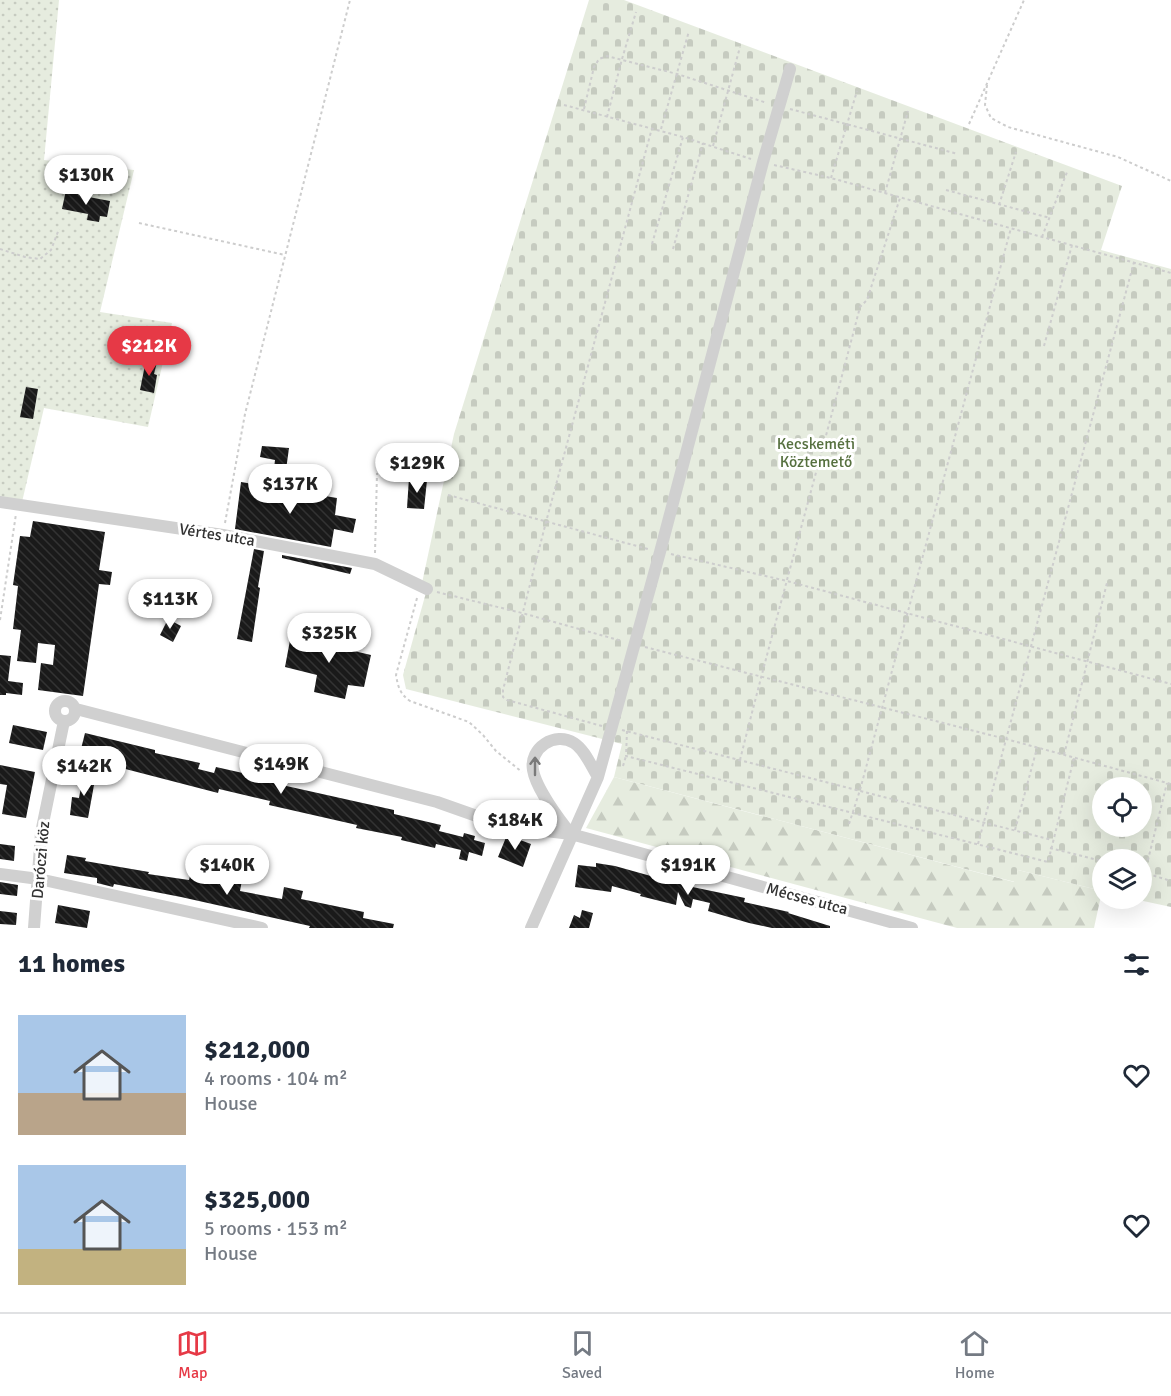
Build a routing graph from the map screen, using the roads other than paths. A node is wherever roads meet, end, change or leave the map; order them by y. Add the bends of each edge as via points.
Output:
1 (790, 69) dead end
2 (0, 502) edge
3 (427, 590) road end
4 (76, 709) junction
5 (64, 721) junction
6 (598, 777) junction
7 (571, 834) junction
8 (0, 874) edge
9 (39, 879) junction
10 (34, 928) edge
11 (262, 928) edge
12 (531, 928) edge
13 (912, 928) edge

1 - 6 street
2 - 3 street, Vértes utca via 223,535 375,564
4 - 5 street via 74,717
4 - 5 street, Mécses utca via 69,701 57,705 56,715
4 - 7 street, Mécses utca via 437,802 505,826
5 - 9 street, Daróczi köz via 41,833
6 - 7 street
7 -> 6 street via 535,778 532,765 536,753 544,743 563,739 575,744
7 - 12 street
7 - 13 street, Mécses utca
8 - 9 street
9 - 10 street, Daróczi köz
9 - 11 street

